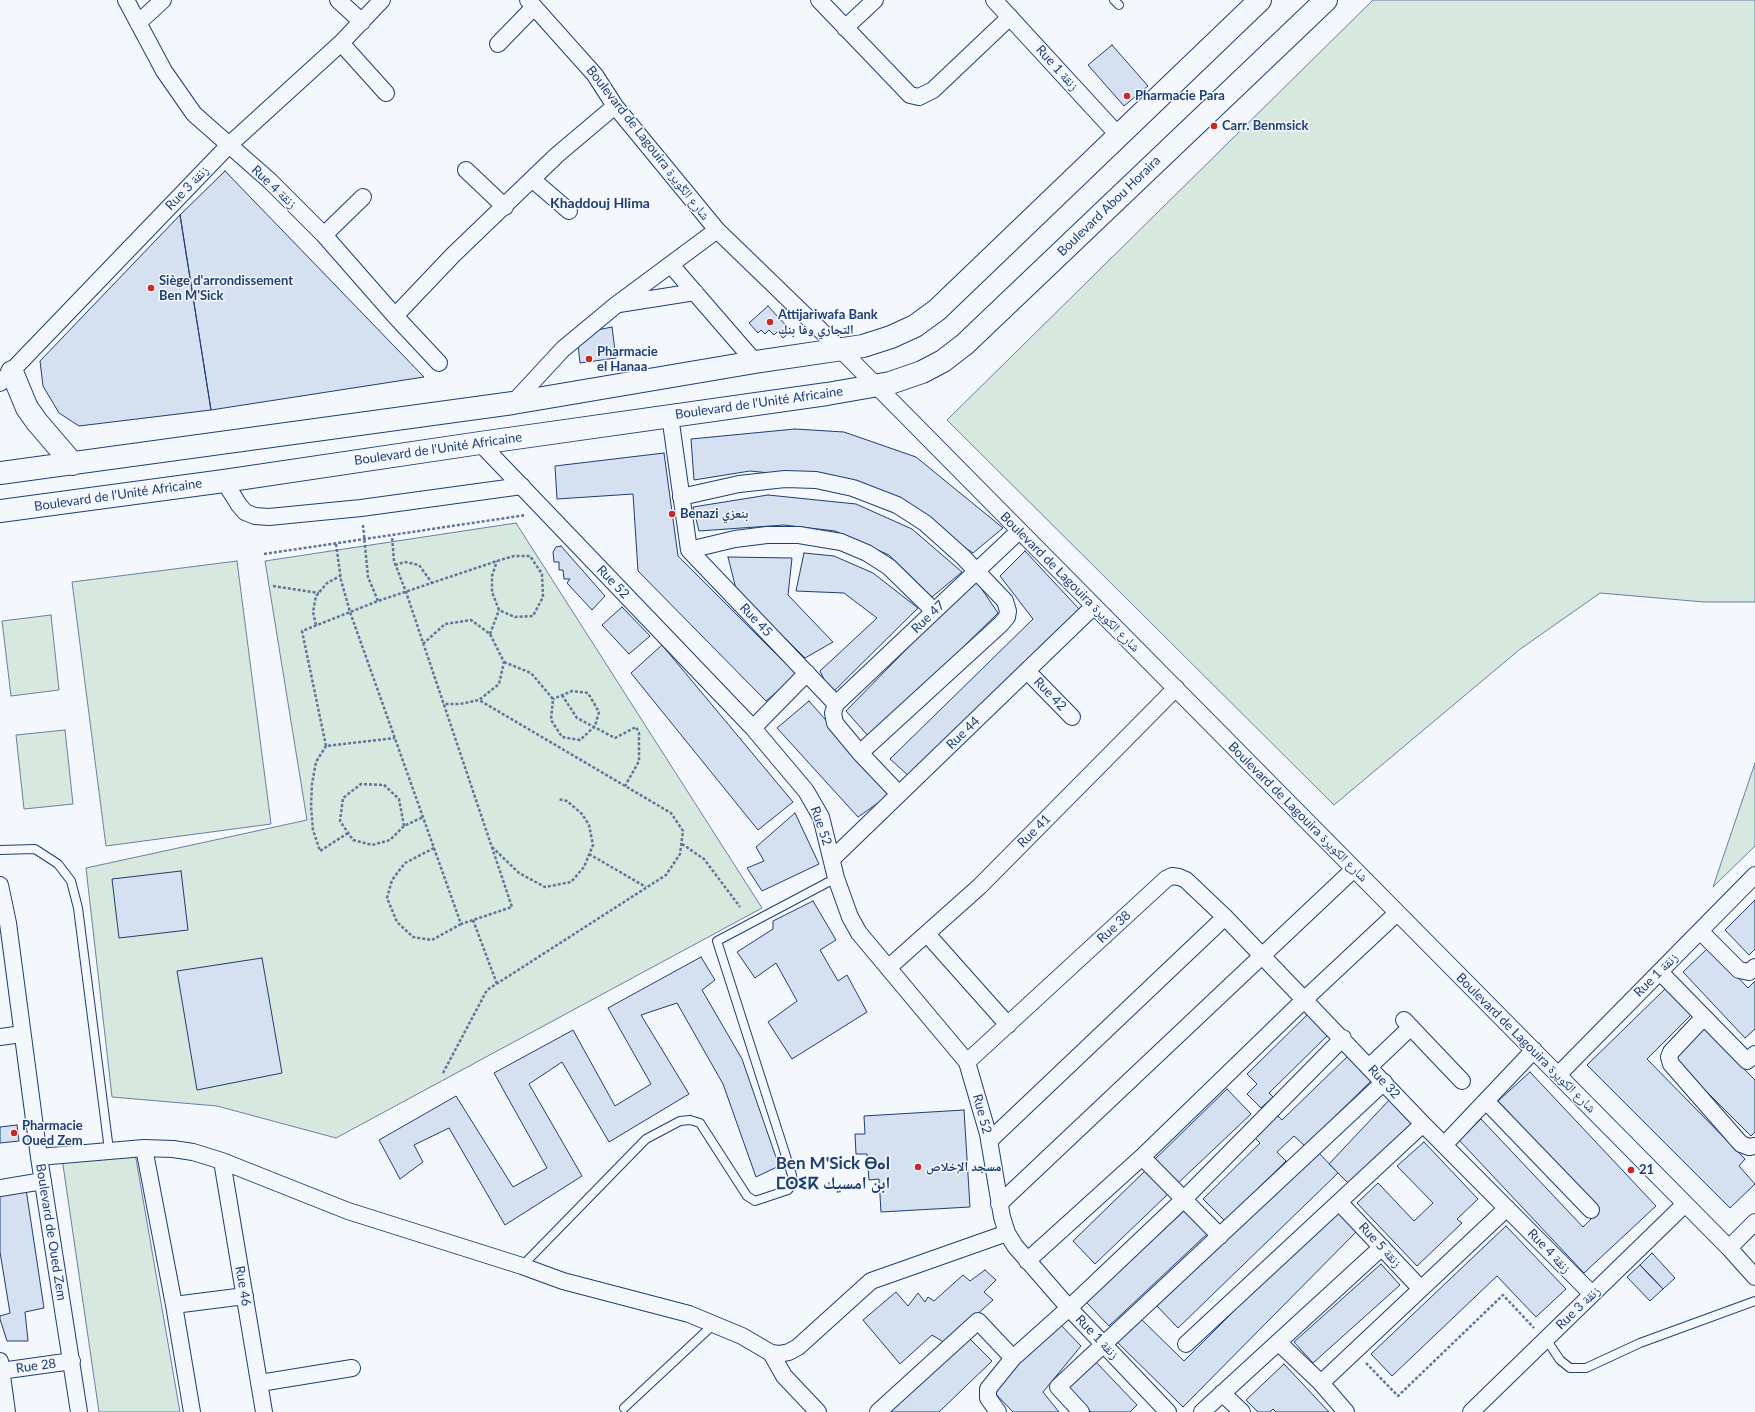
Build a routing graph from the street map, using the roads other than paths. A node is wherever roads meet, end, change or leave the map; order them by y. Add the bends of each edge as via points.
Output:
1 (126, 0) edge
2 (163, 0) edge
3 (338, 0) edge
4 (382, 0) edge
5 (820, 0) edge
6 (875, 0) edge
7 (994, 0) edge
8 (1260, 0) edge
9 (1326, 0) edge
10 (531, 3) edge
11 (1010, 17) junction
12 (362, 22) junction
13 (138, 23) junction
14 (845, 28) junction
15 (341, 43) junction
16 (498, 44) dead end
17 (386, 93) dead end
18 (615, 106) junction
19 (1119, 136) junction
20 (229, 145) junction
21 (466, 170) dead end
22 (533, 180) junction
23 (363, 197) dead end
24 (505, 207) junction
25 (569, 211) dead end
26 (717, 230) junction
27 (324, 235) junction
28 (670, 265) junction
29 (695, 292) junction
30 (616, 305) junction
31 (395, 316) junction
32 (840, 349) junction
33 (755, 362) junction
34 (439, 363) dead end
35 (8, 371) edge
36 (876, 386) junction
37 (513, 403) junction
38 (670, 416) junction
39 (480, 443) junction
40 (73, 464) junction
41 (0, 473) edge
42 (224, 481) junction
43 (522, 486) junction
44 (681, 497) junction
45 (0, 511) edge
46 (1019, 531) junction
47 (689, 550) junction
48 (977, 571) junction
49 (1094, 606) junction
50 (934, 611) junction
51 (1027, 671) junction
52 (807, 673) junction
53 (1176, 688) junction
54 (836, 704) junction
55 (1072, 717) dead end
56 (753, 728) junction
57 (860, 753) junction
58 (899, 794) junction
59 (0, 850) edge
60 (832, 859) junction
61 (1354, 868) junction
62 (1755, 875) edge
63 (836, 878) junction
64 (0, 885) edge
65 (1397, 913) junction
66 (1225, 917) junction
67 (4, 924) edge
68 (1700, 931) junction
69 (927, 934) junction
70 (1262, 955) junction
71 (1755, 966) edge
72 (888, 968) junction
73 (1660, 972) junction
74 (1304, 999) junction
75 (1704, 1017) junction
76 (1008, 1025) junction
77 (22, 1034) junction
78 (0, 1037) edge
79 (1342, 1038) junction
80 (1534, 1050) junction
81 (967, 1062) junction
82 (1752, 1062) edge
83 (1369, 1067) junction
84 (1558, 1075) junction
85 (1462, 1081) dead end
86 (1384, 1082) junction
87 (1486, 1101) junction
88 (1423, 1124) junction
89 (989, 1141) junction
90 (1444, 1145) junction
91 (1755, 1146) edge
92 (144, 1148) junction
93 (109, 1150) junction
94 (39, 1157) junction
95 (1142, 1157) junction
96 (222, 1161) junction
97 (43, 1181) junction
98 (0, 1188) edge
99 (1184, 1199) junction
100 (1339, 1202) junction
101 (999, 1204) junction
102 (1685, 1204) junction
103 (1507, 1208) junction
104 (1591, 1210) dead end
105 (1755, 1222) edge
106 (1007, 1232) junction
107 (1220, 1236) junction
108 (1382, 1247) junction
109 (1729, 1248) junction
110 (1027, 1261) junction
111 (522, 1266) junction
112 (1755, 1277) edge
113 (1421, 1289) junction
114 (1592, 1294) junction
115 (245, 1296) junction
116 (1755, 1301) edge
117 (174, 1305) junction
118 (1070, 1308) junction
119 (714, 1324) junction
120 (1546, 1339) junction
121 (1278, 1342) junction
122 (1186, 1344) dead end
123 (1105, 1345) junction
124 (771, 1353) junction
125 (1013, 1358) junction
126 (72, 1361) junction
127 (0, 1368) edge
128 (352, 1368) dead end
129 (260, 1383) junction
130 (1320, 1383) junction
131 (1222, 1393) junction
132 (624, 1408) dead end
133 (7, 1412) edge
134 (79, 1412) edge
135 (192, 1412) edge
136 (263, 1412) edge
137 (818, 1412) edge
138 (878, 1412) edge
139 (998, 1412) edge
140 (1081, 1412) edge
141 (1168, 1412) edge
142 (1202, 1412) edge
143 (1242, 1412) edge
144 (1346, 1412) edge
145 (1471, 1412) edge

1 - 13 street, Rue 4 زنقة
2 - 13 street
3 - 12 street
4 - 12 street, Rue 3 زنقة
5 - 14 street
6 - 14 street
7 - 11 street, Rue 1 زنقة
8 - 19 main road
9 - 36 main road, Boulevard Abou Horaira via 965,344 943,361 922,372
10 - 16 street
10 - 18 street, Boulevard de Lagouira شارع الڭويرة via 595,75
11 - 14 street via 933,90 919,97 910,95
11 - 19 street, Rue 1 زنقة
12 - 15 street, Rue 3 زنقة
13 - 20 street, Rue 4 زنقة via 177,92 194,114
15 - 17 street
15 - 20 street, Rue 3 زنقة
18 - 22 street via 557,155
18 - 26 street, Boulevard de Lagouira شارع الڭويرة
19 - 32 main road via 924,320 904,332 876,342
20 - 27 street, Rue 4 زنقة via 270,181
20 - 35 street, Rue 3 زنقة
21 - 24 street
22 - 24 street
22 - 25 street
23 - 27 street
24 - 31 street
26 - 28 street
26 - 32 street, Boulevard de Lagouira شارع الڭويرة
27 - 31 street, Rue 4 زنقة
28 - 29 street
28 - 30 street
29 - 30 street
29 - 33 street
30 - 37 street via 563,349
31 - 34 street, Rue 4 زنقة
32 - 33 main road
32 - 36 street, Boulevard de Lagouira شارع الكويرة
33 - 37 main road
35 - 40 main road via 27,408
36 - 38 main road, Boulevard de l'Unité Africaine
36 - 46 street, Boulevard de Lagouira شارع الكويرة
37 - 40 main road
38 - 39 main road, Boulevard de l'Unité Africaine
38 - 44 street
39 - 42 main road, Boulevard de l'Unité Africaine
39 - 43 street, Rue 52
40 - 41 main road
42 - 43 street via 246,512 269,517 361,508
42 - 45 main road, Boulevard de l'Unité Africaine
43 - 56 street, Rue 52
44 - 47 street
44 - 48 street via 767,480 803,479 835,483 897,505 925,523
46 - 48 street, Rue 47
46 - 49 street, Boulevard de Lagouira شارع الكويرة
47 - 50 street via 729,540 767,535 799,535 835,541 878,559 900,576
47 - 52 street, Rue 45
48 - 50 street, Rue 47
48 - 57 street via 1004,601 1008,611 1007,617
49 - 51 street, Rue 44
49 - 53 street, Boulevard de Lagouira شارع الكويرة
50 - 54 street, Rue 47
51 - 55 street, Rue 42
51 - 58 street, Rue 44
52 - 54 street, Rue 45
52 - 56 street
53 - 61 street, Boulevard de Lagouira شارع الكويرة
53 - 69 street, Rue 41 via 980,886
54 - 57 street via 833,713 835,723
56 - 60 street, Rue 52 via 814,803 821,817
57 - 58 street
58 - 60 street, Rue 44
59 - 93 lane via 35,849 58,864 71,882 78,908
60 - 63 street, Rue 52
61 - 65 street, Boulevard de Lagouira شارع الكويرة
61 - 70 street
62 - 68 street, Rue 1 زنقة
63 - 72 street, Rue 52 via 850,918
63 - 111 lane via 717,941 792,1175 793,1183 788,1190 756,1201 747,1196 700,1124 690,1120 680,1121 646,1139
64 - 67 street, Boulevard de Oued Zem
65 - 74 street
65 - 80 street, Boulevard de Lagouira شارع الكويرة
66 - 70 street, Rue 38
66 - 76 street, Rue 38 via 1186,880 1172,876
66 - 89 street
67 - 77 street, Boulevard de Oued Zem
68 - 71 street via 1739,970 1749,972
68 - 73 street, Rue 1 زنقة
69 - 72 street, Rue 41
69 - 76 street
70 - 74 street, Rue 32
70 - 101 street
72 - 81 street, Rue 52
73 - 75 street
73 - 84 street, Rue 1 زنقة
74 - 79 street, Rue 32
74 - 95 street
75 - 82 street
75 - 91 street via 1671,1052 1671,1064 1741,1144
76 - 81 street, Rue 38
77 - 78 street
77 - 94 street, Boulevard de Oued Zem
79 - 83 street, Rue 32
79 - 99 street
80 - 84 street, Boulevard de Lagouira شارع الكويرة
80 - 87 street
81 - 89 street, Rue 52
83 - 85 street via 1408,1023
83 - 86 street, Rue 32
84 - 102 street, Boulevard de Lagouira شارع الكويرة
86 - 88 street, Rue 32
86 - 107 street
87 - 90 street
87 - 104 street
88 - 90 street, Rue 32
88 - 100 street
89 - 101 street, Rue 52
90 - 103 street, Rue 32
92 - 93 street
92 - 96 street via 193,1152
92 - 117 street
93 - 94 street
94 - 97 street, Boulevard de Oued Zem
95 - 99 street
95 - 110 street
96 - 111 street via 348,1211
96 - 115 street, Rue 46
97 - 98 street
97 - 126 street, Boulevard de Oued Zem
99 - 107 street
99 - 118 street
100 - 108 street, Rue 5 زنقة
100 - 122 street
101 - 106 street, Rue 52
102 - 109 street, Boulevard de Lagouira شارع الكويرة
102 - 114 street, Rue 3 زنقة
103 - 113 street
103 - 114 street, Rue 4 زنقة
105 - 109 street
106 - 110 street, Rue 52
106 - 124 street via 879,1277 864,1286 798,1348 784,1353
107 - 123 street
108 - 113 street, Rue 5 زنقة
108 - 121 street
109 - 112 street, Boulevard de Lagouira شارع الكويرة
110 - 118 street, Rue 1 زنقة
111 - 119 street via 563,1281 689,1314
113 - 130 street
114 - 120 street, Rue 3 زنقة
115 - 117 street
115 - 129 street, Rue 46
116 - 120 lane via 1640,1342 1586,1368 1570,1368 1560,1360
117 - 135 street
118 - 123 street, Rue 1 زنقة
118 - 125 street
119 - 124 street via 753,1340
119 - 132 lane
120 - 145 street, Rue 3 زنقة
121 - 130 street
121 - 131 street
123 - 140 street via 1058,1388
123 - 141 street, Rue 1 زنقة
124 - 137 street via 780,1372
125 - 138 street via 978,1321
125 - 139 street via 988,1389 988,1398
126 - 127 street, Rue 28
126 - 134 street, Boulevard de Oued Zem
127 - 133 street
128 - 129 street
129 - 136 street, Rue 46
130 - 144 street
131 - 142 street
131 - 143 street

